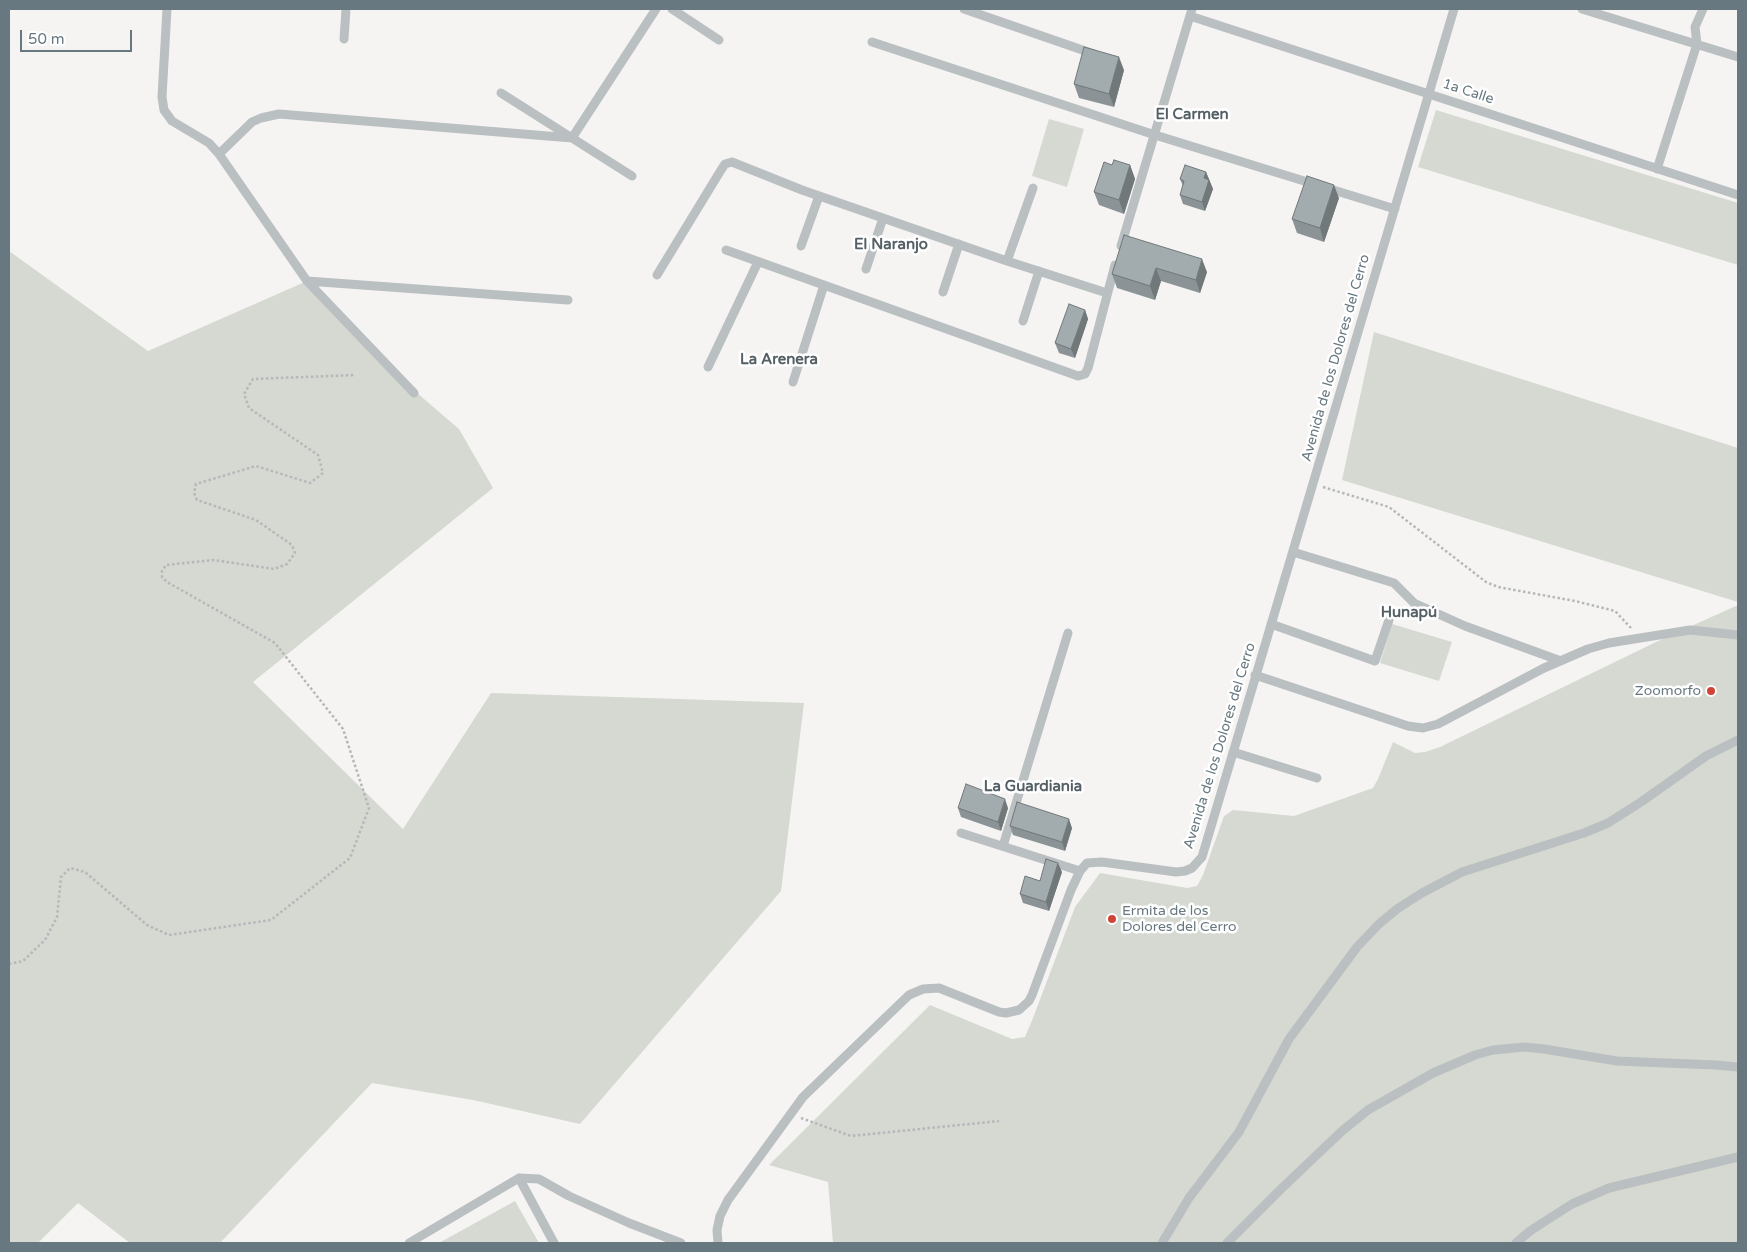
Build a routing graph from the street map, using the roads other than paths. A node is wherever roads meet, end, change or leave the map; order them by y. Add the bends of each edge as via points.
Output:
1 (167, 9) edge
2 (346, 9) edge
3 (656, 9) edge
4 (672, 9) edge
5 (964, 9) edge
6 (1454, 9) edge
7 (1582, 9) edge
8 (1703, 9) edge
9 (1191, 12) edge
10 (344, 39) dead end
11 (719, 40) dead end
12 (872, 42) dead end
13 (1697, 44) junction
14 (1102, 57) edge
15 (1738, 57) edge
16 (501, 93) dead end
17 (1429, 93) junction
18 (1155, 135) junction
19 (572, 138) junction
20 (219, 154) junction
21 (1656, 169) junction
22 (632, 176) dead end
23 (1033, 188) dead end
24 (1738, 194) edge
25 (819, 196) junction
26 (1395, 209) junction
27 (883, 218) junction
28 (959, 244) junction
29 (801, 246) dead end
30 (726, 250) dead end
31 (1007, 261) junction
32 (758, 262) junction
33 (866, 270) dead end
34 (1039, 271) junction
35 (657, 275) dead end
36 (307, 281) junction
37 (824, 285) junction
38 (943, 292) dead end
39 (1107, 293) junction
40 (568, 300) dead end
41 (1023, 322) dead end
42 (708, 367) dead end
43 (793, 382) dead end
44 (414, 393) dead end
45 (1293, 552) junction
46 (1389, 620) dead end
47 (1271, 624) junction
48 (1068, 633) dead end
49 (1738, 635) edge
50 (1561, 661) junction
51 (1256, 675) junction
52 (1738, 740) edge
53 (1233, 752) junction
54 (1317, 778) dead end
55 (961, 833) dead end
56 (1003, 846) junction
57 (1080, 871) junction
58 (1738, 1067) edge
59 (1738, 1157) edge
60 (519, 1178) junction
61 (409, 1243) edge
62 (554, 1243) edge
63 (681, 1243) edge
64 (718, 1243) edge
65 (1162, 1243) edge
66 (1228, 1243) edge
67 (1516, 1243) edge

1 - 20 street via 164,110 172,121 209,143
2 - 10 street
3 - 19 street
4 - 11 street
5 - 14 street
6 - 17 street, Avenida de los Dolores del Cerro
7 - 13 street
8 - 13 street via 1695,28
9 - 17 street, 1a Calle
9 - 18 street
12 - 18 street
13 - 15 street
13 - 21 street
16 - 19 street
17 - 21 street, 1a Calle
17 - 26 street, Avenida de los Dolores del Cerro
18 - 26 street
18 - 39 street
19 - 20 street via 279,114 252,122
19 - 22 street
20 - 36 street
21 - 24 street, 1a Calle
23 - 31 street
25 - 27 street
25 - 29 street
25 - 35 street via 732,162 725,164
26 - 45 street, Avenida de los Dolores del Cerro
27 - 28 street
27 - 33 street
28 - 31 street
28 - 38 street
30 - 32 street
31 - 34 street
32 - 37 street
32 - 42 street
34 - 39 street
34 - 41 street
36 - 40 street
36 - 44 street
37 - 39 street via 1078,376 1085,374 1088,368
37 - 43 street
45 - 47 street, Avenida de los Dolores del Cerro
45 - 50 street via 1394,583 1414,603 1465,626
46 - 47 street via 1376,661
47 - 51 street, Avenida de los Dolores del Cerro
48 - 56 street
49 - 50 street via 1690,630 1639,637 1609,642
50 - 51 street via 1438,724 1423,728 1408,726
51 - 53 street, Avenida de los Dolores del Cerro
52 - 65 street via 1706,756 1608,823 1584,834 1462,872 1422,893 1379,924 1357,947 1289,1039 1239,1132 1189,1198
53 - 54 street
53 - 57 street, Avenida de los Dolores del Cerro via 1204,851 1192,868 1176,872 1102,862 1087,863
55 - 56 street
56 - 57 street
57 - 64 street via 1032,995 1024,1006 1012,1012 999,1012 939,988 909,995 803,1097 728,1200 720,1216
58 - 66 street via 1617,1061 1524,1048 1475,1055 1433,1073 1368,1110 1322,1150
59 - 67 street via 1609,1188 1572,1204
60 - 61 street
60 - 62 street
60 - 63 street via 538,1179 629,1223

